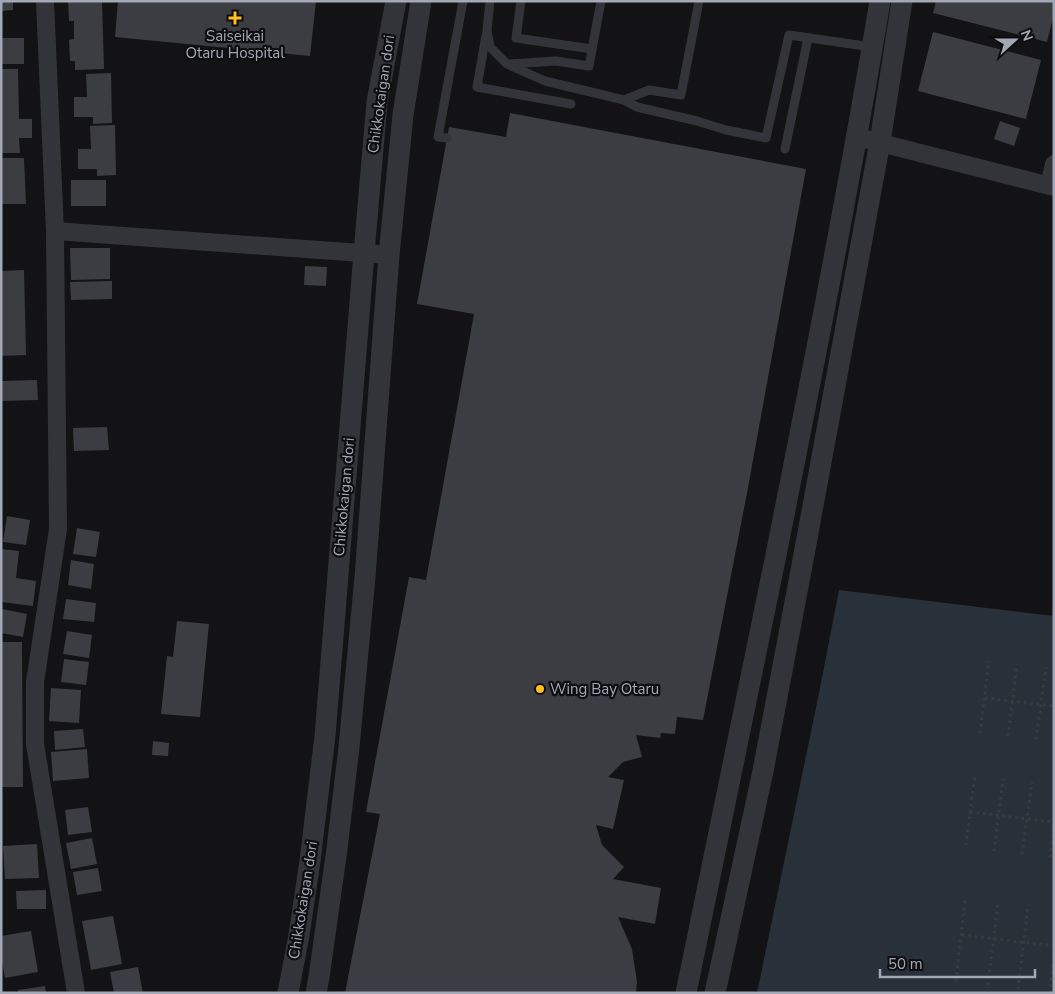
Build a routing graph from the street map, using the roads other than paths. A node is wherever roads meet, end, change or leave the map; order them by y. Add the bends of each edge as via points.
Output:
1 (46, 1) edge
2 (396, 1) edge
3 (421, 1) edge
4 (462, 1) edge
5 (490, 1) edge
6 (521, 1) edge
7 (601, 1) edge
8 (698, 1) edge
9 (880, 1) edge
10 (902, 1) edge
11 (487, 30) junction
12 (808, 38) junction
13 (872, 47) junction
14 (592, 49) junction
15 (507, 64) junction
16 (624, 100) junction
17 (571, 104) dead end
18 (857, 137) junction
19 (447, 138) dead end
20 (880, 142) junction
21 (785, 149) dead end
22 (1054, 164) edge
23 (1051, 186) edge
24 (55, 231) junction
25 (364, 253) junction
26 (389, 255) junction
27 (76, 993) edge
28 (288, 993) edge
29 (316, 993) edge
30 (686, 993) edge
31 (715, 993) edge

1 - 24 street
2 - 25 street, Chikkokaigan dori via 377,102
3 - 26 street, Chikkokaigan dori via 403,115
4 - 19 lane via 438,137
5 - 11 lane
6 - 14 lane via 516,38
7 - 14 lane
8 - 16 lane via 681,95 649,90
9 - 13 street
10 - 20 street
11 - 15 lane via 490,47
11 - 17 lane via 477,87
12 - 13 lane
12 - 16 lane via 790,34 766,138 637,107
12 - 21 lane
13 - 18 street
14 - 15 lane via 589,66 556,61
15 - 16 lane via 545,81
18 - 20 street
18 - 30 street via 813,371
20 - 23 street
20 - 31 street via 763,771
22 - 23 street
24 - 25 street
24 - 27 street via 58,529 35,682 35,744
25 - 26 street
25 - 28 street, Chikkokaigan dori via 325,736 310,861
26 - 29 street, Chikkokaigan dori via 349,747

